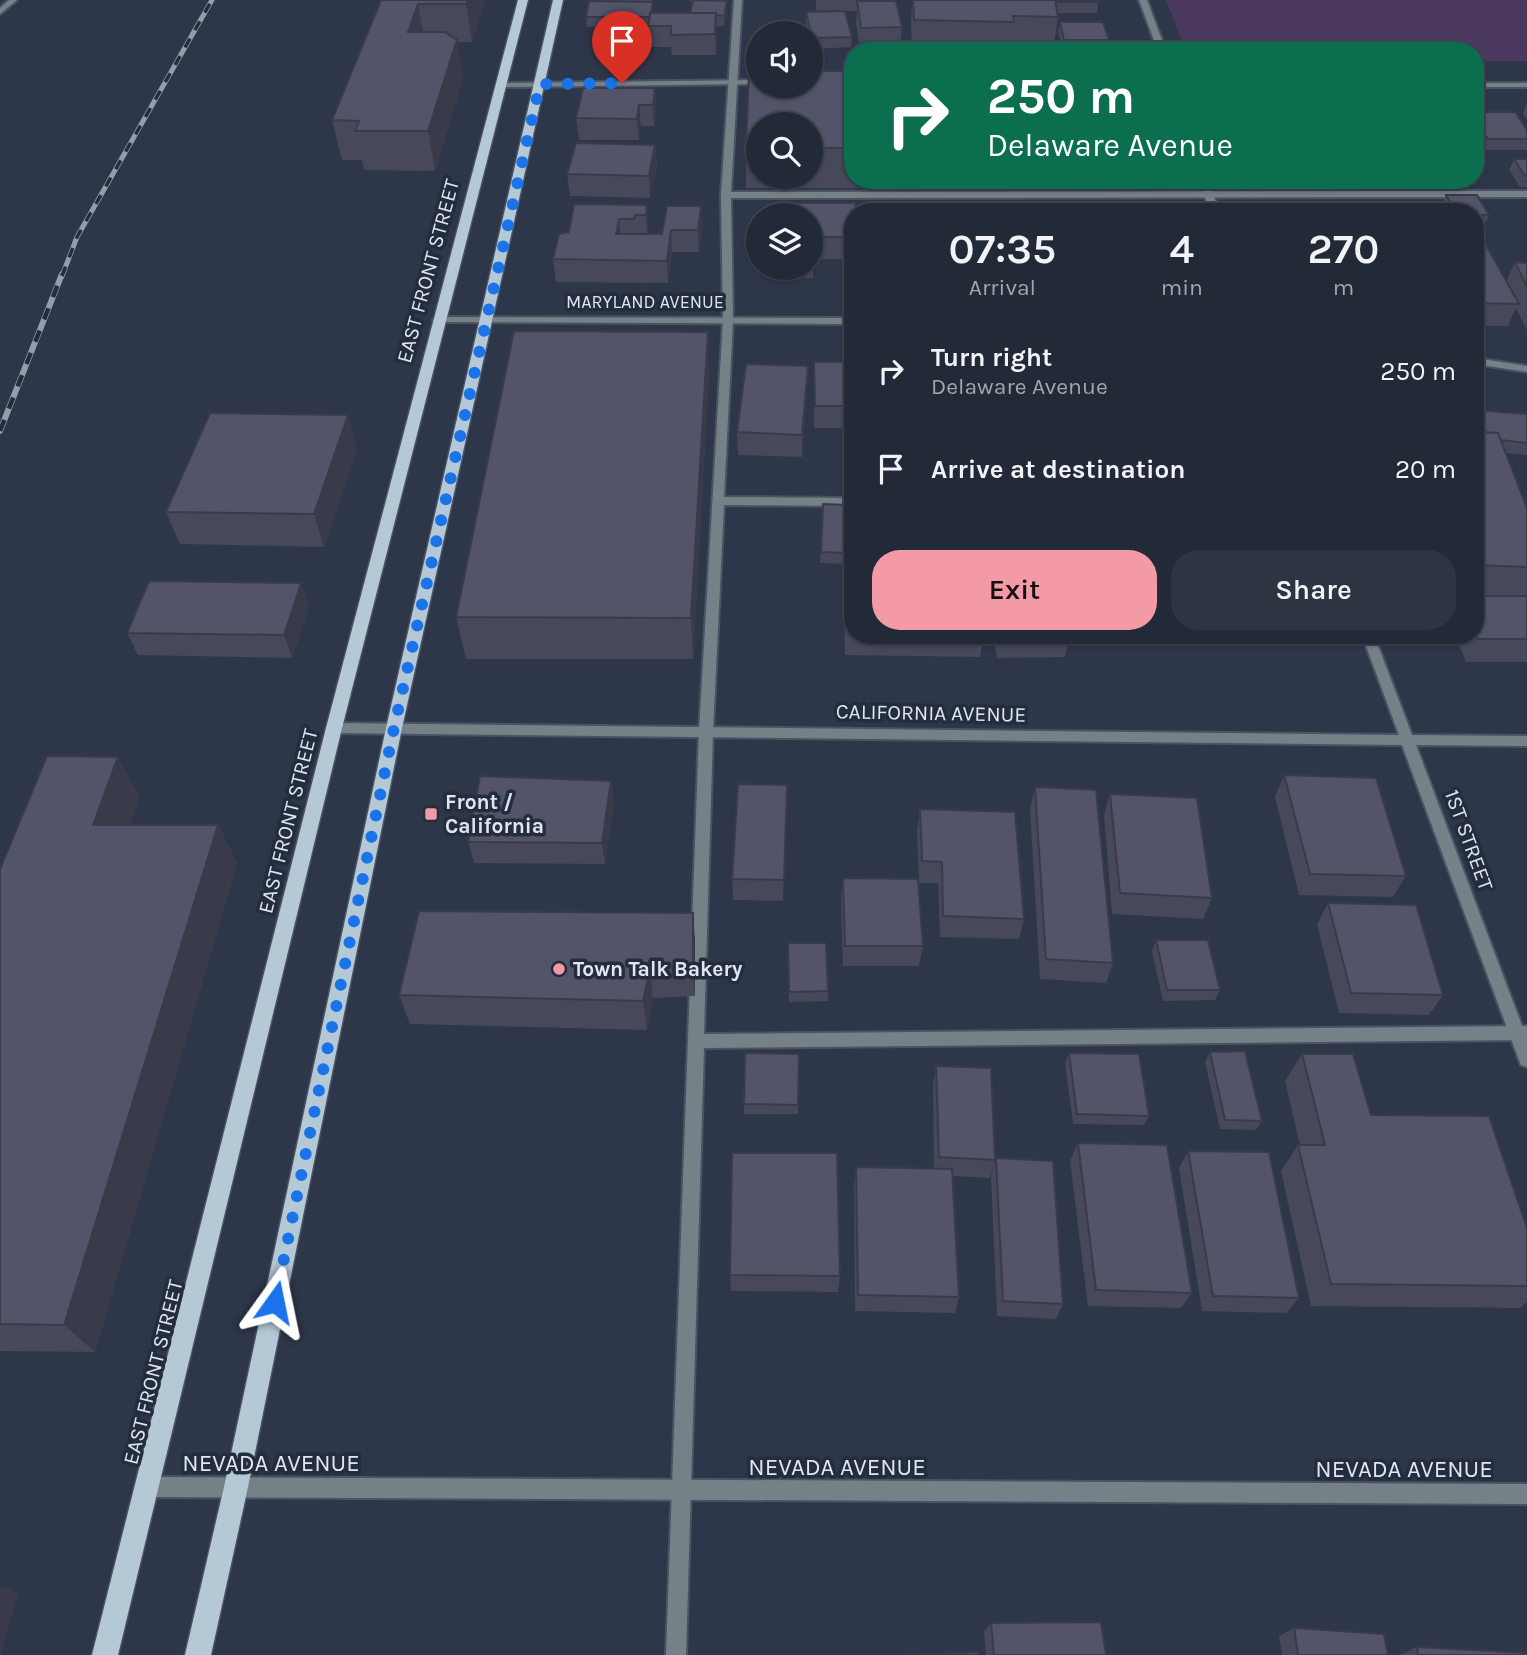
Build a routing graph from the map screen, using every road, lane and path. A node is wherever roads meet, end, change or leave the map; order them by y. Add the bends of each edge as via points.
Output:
1 (13, 0) edge
2 (523, 0) edge
3 (558, 0) edge
4 (738, 0) edge
5 (1143, 0) edge
6 (0, 12) edge
7 (1159, 42) edge
8 (732, 82) junction
9 (746, 82) edge
10 (540, 84) junction
11 (501, 85) junction
12 (1484, 85) edge
13 (1527, 85) edge
14 (1207, 189) edge
15 (1209, 194) junction
16 (1527, 194) edge
17 (726, 195) junction
18 (1212, 203) edge
19 (438, 320) junction
20 (488, 320) junction
21 (728, 320) junction
22 (844, 321) edge
23 (1484, 362) edge
24 (1527, 369) edge
25 (718, 501) junction
26 (844, 502) edge
27 (1372, 644) edge
28 (334, 728) junction
29 (394, 728) junction
30 (706, 731) junction
31 (1409, 740) junction
32 (1527, 741) edge
33 (1522, 1033) edge
34 (696, 1041) junction
35 (1527, 1060) edge
36 (148, 1487) junction
37 (236, 1488) junction
38 (680, 1491) junction
39 (1527, 1494) edge
40 (105, 1655) edge
41 (198, 1655) edge
42 (676, 1655) edge

1 - 6 street
2 - 11 main road, EAST FRONT STREET
3 - 10 main road
4 - 8 street
5 - 7 street
8 - 9 street
8 - 10 street
8 - 17 street
10 - 11 street
10 - 20 main road
11 - 19 main road, EAST FRONT STREET
12 - 13 street
14 - 15 street
15 - 16 street
15 - 17 street
15 - 18 street
17 - 21 street
19 - 20 street, MARYLAND AVENUE
19 - 28 main road, EAST FRONT STREET
20 - 21 street, MARYLAND AVENUE
20 - 29 main road
21 - 22 street, MARYLAND AVENUE
21 - 25 street
23 - 24 street
25 - 26 street
25 - 30 street
27 - 31 street, 1ST STREET
28 - 29 street, CALIFORNIA AVENUE
28 - 36 main road, EAST FRONT STREET
29 - 30 street, CALIFORNIA AVENUE
29 - 37 main road
30 - 31 street, CALIFORNIA AVENUE
30 - 34 street
31 - 32 street, CALIFORNIA AVENUE
31 - 33 street, 1ST STREET
33 - 34 street
33 - 35 street, 1ST STREET
34 - 38 street
36 - 37 street, NEVADA AVENUE
36 - 40 main road, EAST FRONT STREET
37 - 38 street, NEVADA AVENUE
37 - 41 main road
38 - 39 street, NEVADA AVENUE
38 - 42 street

